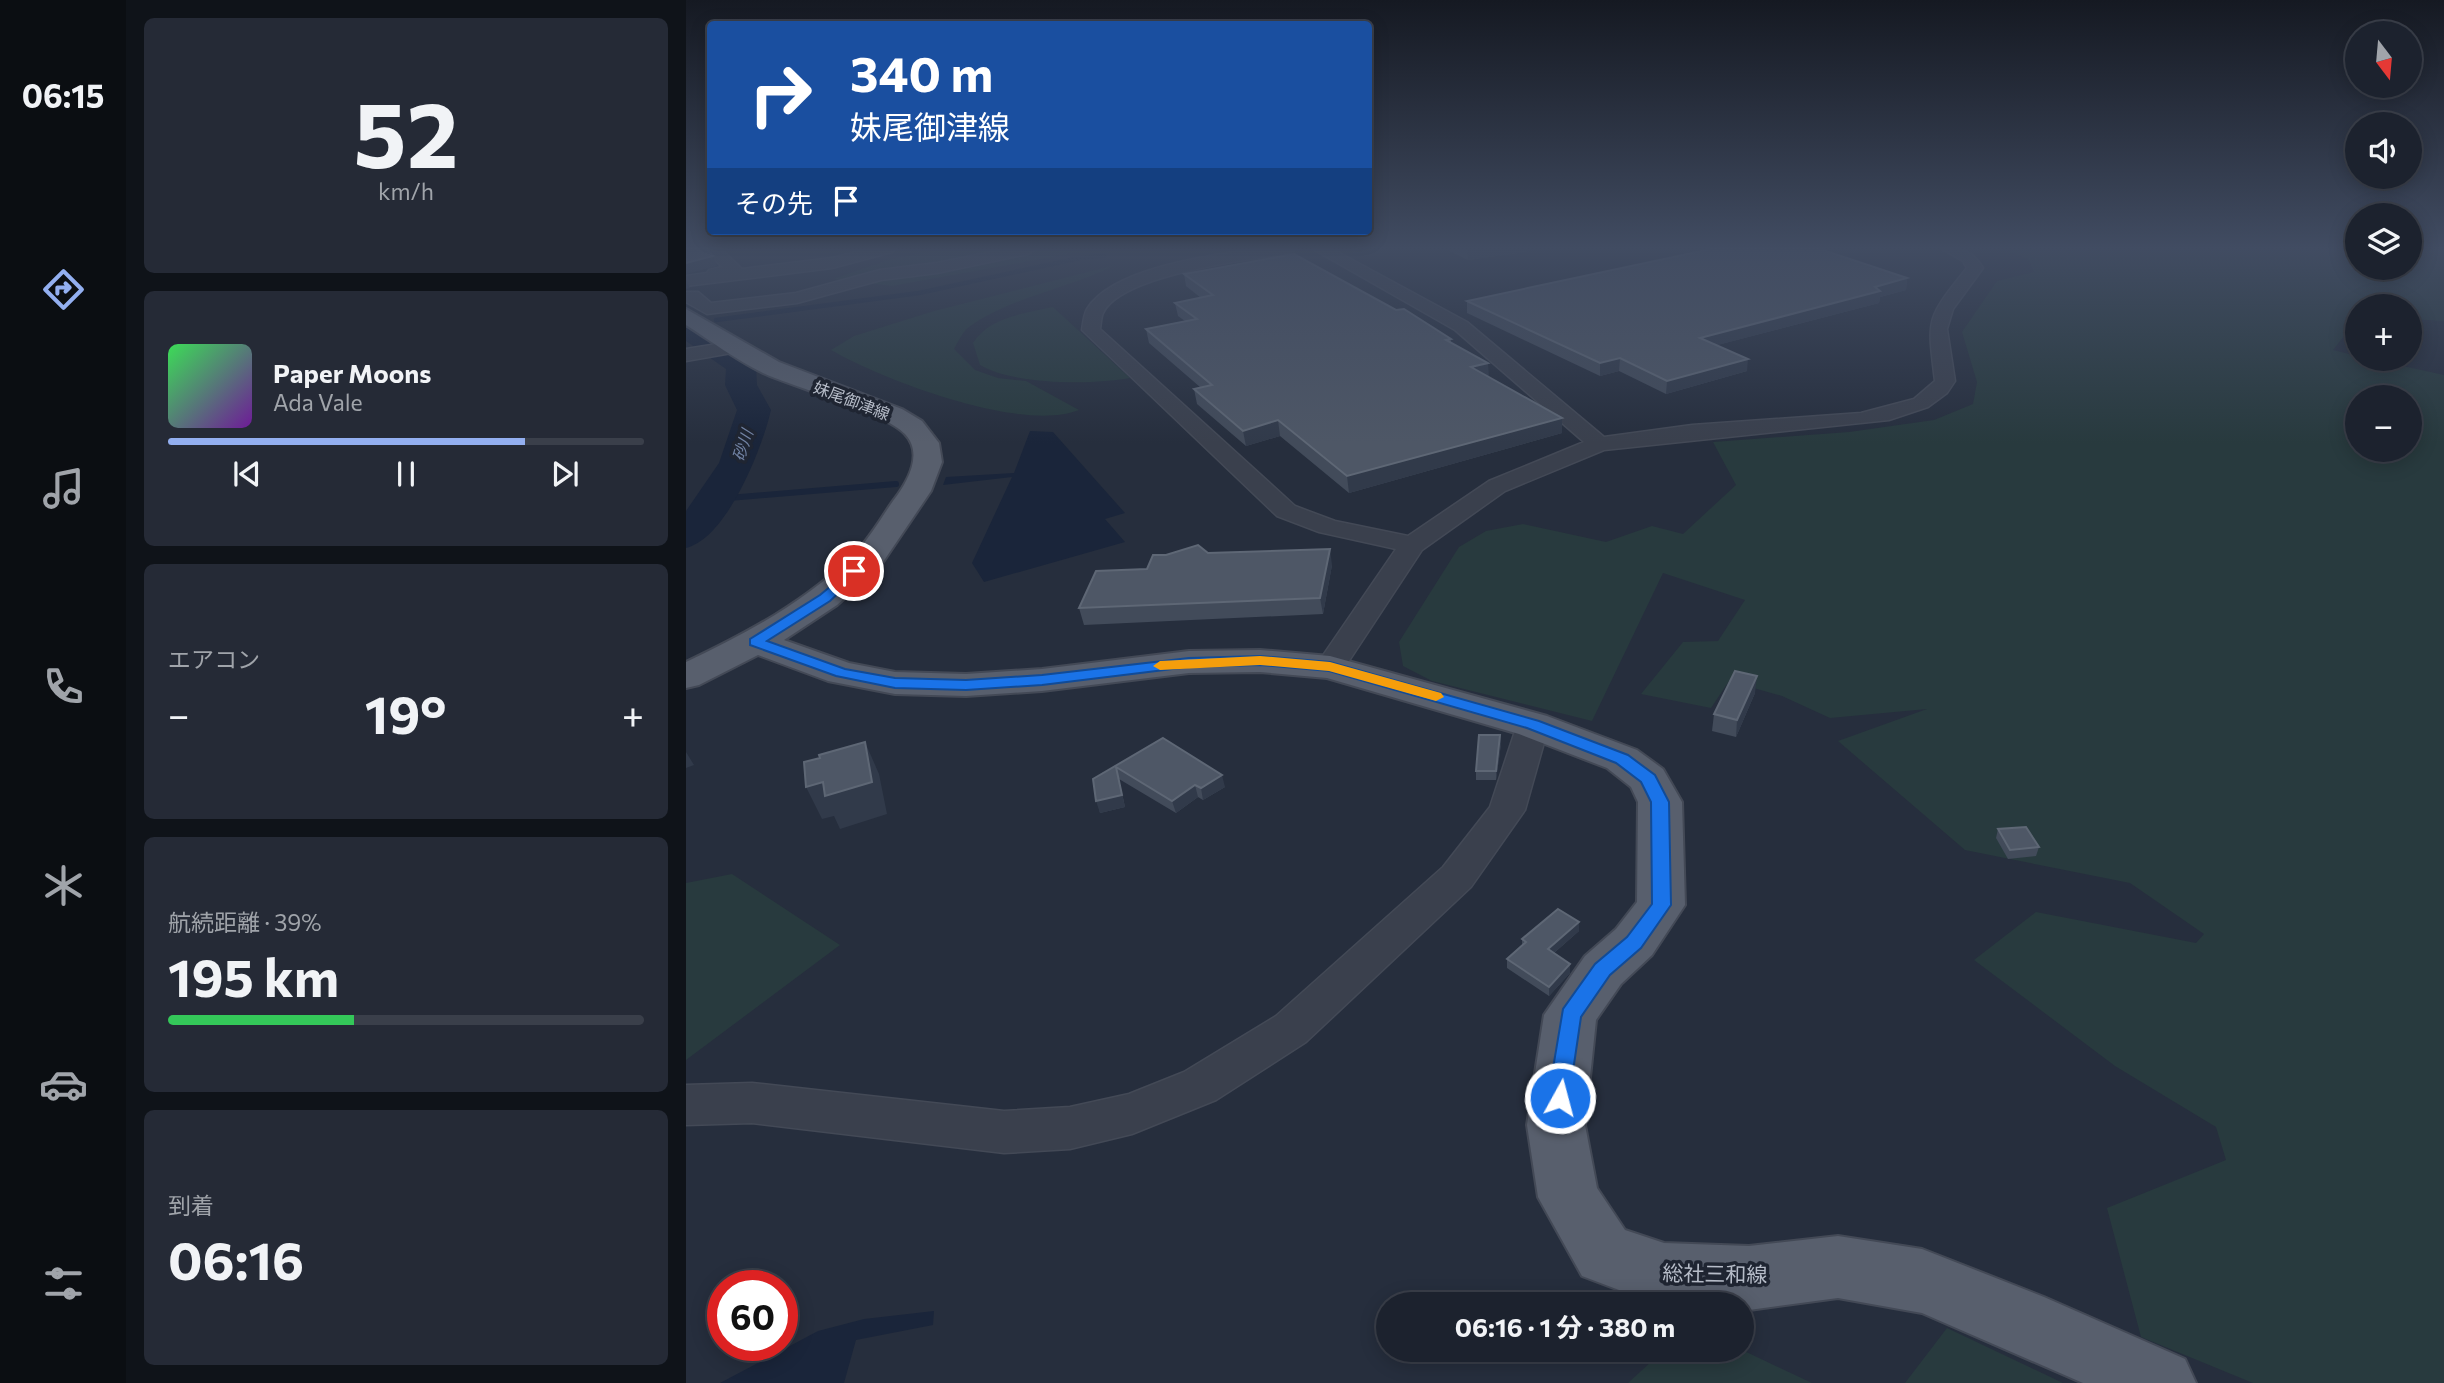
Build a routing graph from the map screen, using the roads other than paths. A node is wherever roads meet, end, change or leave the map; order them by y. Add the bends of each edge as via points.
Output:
1 (1093, 314) edge
2 (1438, 314) edge
3 (1944, 314) edge
4 (686, 316) edge
5 (723, 350) junction
6 (686, 355) edge
7 (1599, 444) junction
8 (1412, 545) junction
9 (755, 642) junction
10 (1330, 667) junction
11 (686, 677) edge
12 (1533, 725) junction
13 (686, 1105) edge
14 (2161, 1383) edge

1 - 8 street via 1091,330 1286,511 1328,527
2 - 7 street via 1461,326
3 - 7 street via 1938,329 1945,382 1921,403 1861,419
4 - 5 main road, 妹尾御津線
5 - 6 street
5 - 9 main road, 妹尾御津線 via 893,415 925,443 929,462 916,491 869,558 825,598
7 - 8 street via 1497,486
8 - 10 street
9 - 10 main road, 総社三和線 via 841,673 895,683 1042,680 1189,662 1260,661
9 - 11 main road, 妹尾御津線
10 - 12 main road, 総社三和線
12 - 13 street via 1507,810 1457,877 1291,1029 1200,1086 1132,1114 1070,1128 1004,1132 752,1103
12 - 14 main road, 総社三和線 via 1622,759 1648,779 1660,802 1661,905 1570,1015 1556,1125 1568,1197 1604,1254 1664,1275 1749,1278 1838,1267 1922,1281

